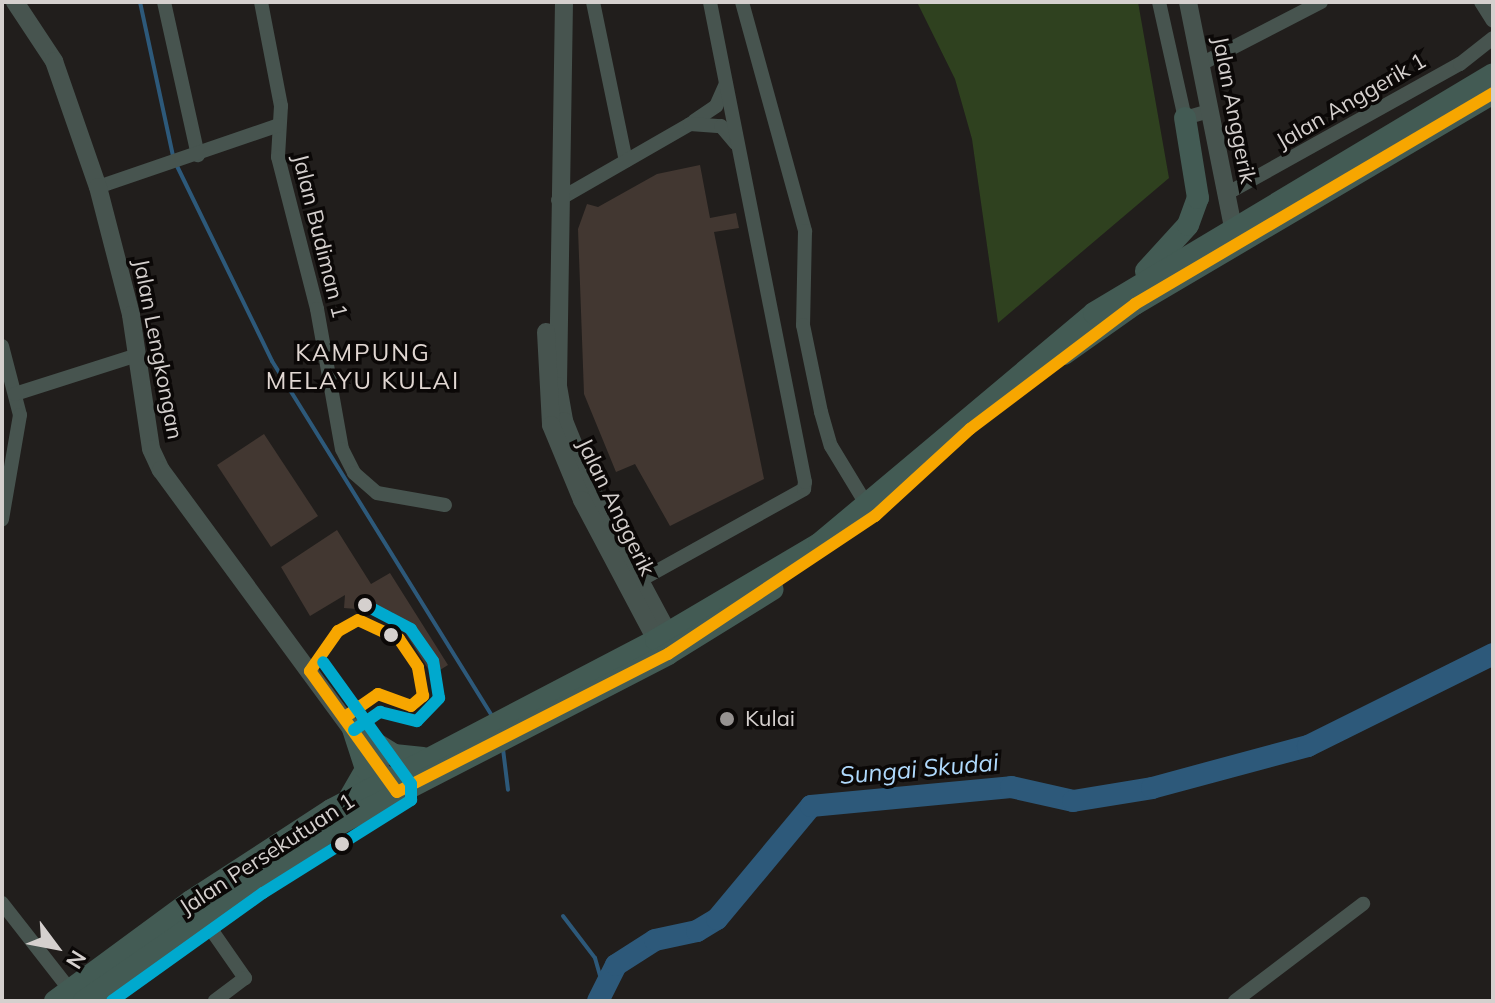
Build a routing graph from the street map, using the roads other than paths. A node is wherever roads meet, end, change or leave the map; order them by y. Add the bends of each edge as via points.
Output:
1 (15, 2) edge
2 (164, 2) edge
3 (261, 2) edge
4 (564, 2) edge
5 (593, 2) edge
6 (710, 2) edge
7 (742, 2) edge
8 (1159, 2) edge
9 (1188, 2) edge
10 (1321, 2) edge
11 (1481, 2) edge
12 (1493, 21) edge
13 (1493, 38) edge
14 (1201, 64) junction
15 (1493, 74) edge
16 (727, 84) junction
17 (1493, 93) edge
18 (1210, 111) junction
19 (1185, 118) junction
20 (279, 124) junction
21 (690, 124) junction
22 (741, 153) junction
23 (191, 157) junction
24 (626, 161) junction
25 (98, 187) junction
26 (1226, 194) junction
27 (558, 200) junction
28 (1233, 227) junction
29 (1127, 292) junction
30 (2, 346) edge
31 (137, 355) junction
32 (551, 370) junction
33 (15, 394) junction
34 (445, 505) dead end
35 (868, 507) junction
36 (2, 519) edge
37 (639, 581) junction
38 (662, 637) junction
39 (507, 727) junction
40 (353, 729) junction
41 (482, 739) junction
42 (425, 758) junction
43 (392, 785) junction
44 (331, 810) junction
45 (2, 903) edge
46 (1363, 904) dead end
47 (196, 908) junction
48 (70, 997) edge
49 (215, 1001) edge
50 (1235, 1001) edge

1 - 25 street, Jalan Lengkongan via 54,61
2 - 23 street
3 - 20 street, Jalan Budiman 1
4 - 27 street, Jalan Anggerik
5 - 24 street
6 - 16 street
7 - 35 street via 805,231 803,325 821,412 831,446
8 - 19 street
9 - 14 street, Jalan Anggerik
10 - 14 street
11 - 12 street
13 - 26 street, Jalan Anggerik 1 via 1460,64
14 - 18 street, Jalan Anggerik
15 - 28 highway, Jalan Persekutuan 1
16 - 21 street via 716,106
16 - 22 street
17 - 39 highway, Jalan Persekutuan 1 via 1135,304 1038,374 875,516 802,570 668,654
18 - 19 street
18 - 26 street, Jalan Anggerik
19 - 29 highway via 1198,185 1194,213
20 - 23 street
20 - 34 street, Jalan Budiman 1 via 278,157 348,464 377,493
21 - 22 street via 721,126
21 - 24 street
22 - 37 street via 804,489
23 - 25 street
24 - 27 street
25 - 31 street, Jalan Lengkongan
26 - 28 street, Jalan Anggerik
27 - 32 street, Jalan Anggerik
28 - 29 highway, Jalan Persekutuan 1
29 - 35 highway, Jalan Persekutuan 1 via 1029,363
30 - 33 street
31 - 33 street
31 - 40 street, Jalan Lengkongan via 151,449 161,470
32 - 37 street, Jalan Anggerik via 564,421
32 - 38 street, Jalan Anggerik via 551,425 582,500
33 - 36 street via 15,467
35 - 38 highway, Jalan Persekutuan 1 via 819,544
37 - 38 street, Jalan Anggerik
38 - 39 highway, Jalan Persekutuan 1
39 - 41 highway, Jalan Persekutuan 1
40 - 42 highway via 394,755
40 - 43 street, Jalan Lengkongan
40 - 44 highway via 366,769 352,796
41 - 42 highway, Jalan Persekutuan 1
41 - 43 highway, Jalan Persekutuan 1
42 - 43 highway, Jalan Persekutuan 1
43 - 44 highway, Jalan Persekutuan 1
43 - 47 highway, Jalan Persekutuan 1
44 - 47 highway, Jalan Persekutuan 1
45 - 48 street
46 - 50 street
47 - 48 highway, Jalan Persekutuan 1
47 - 49 street via 245,978

